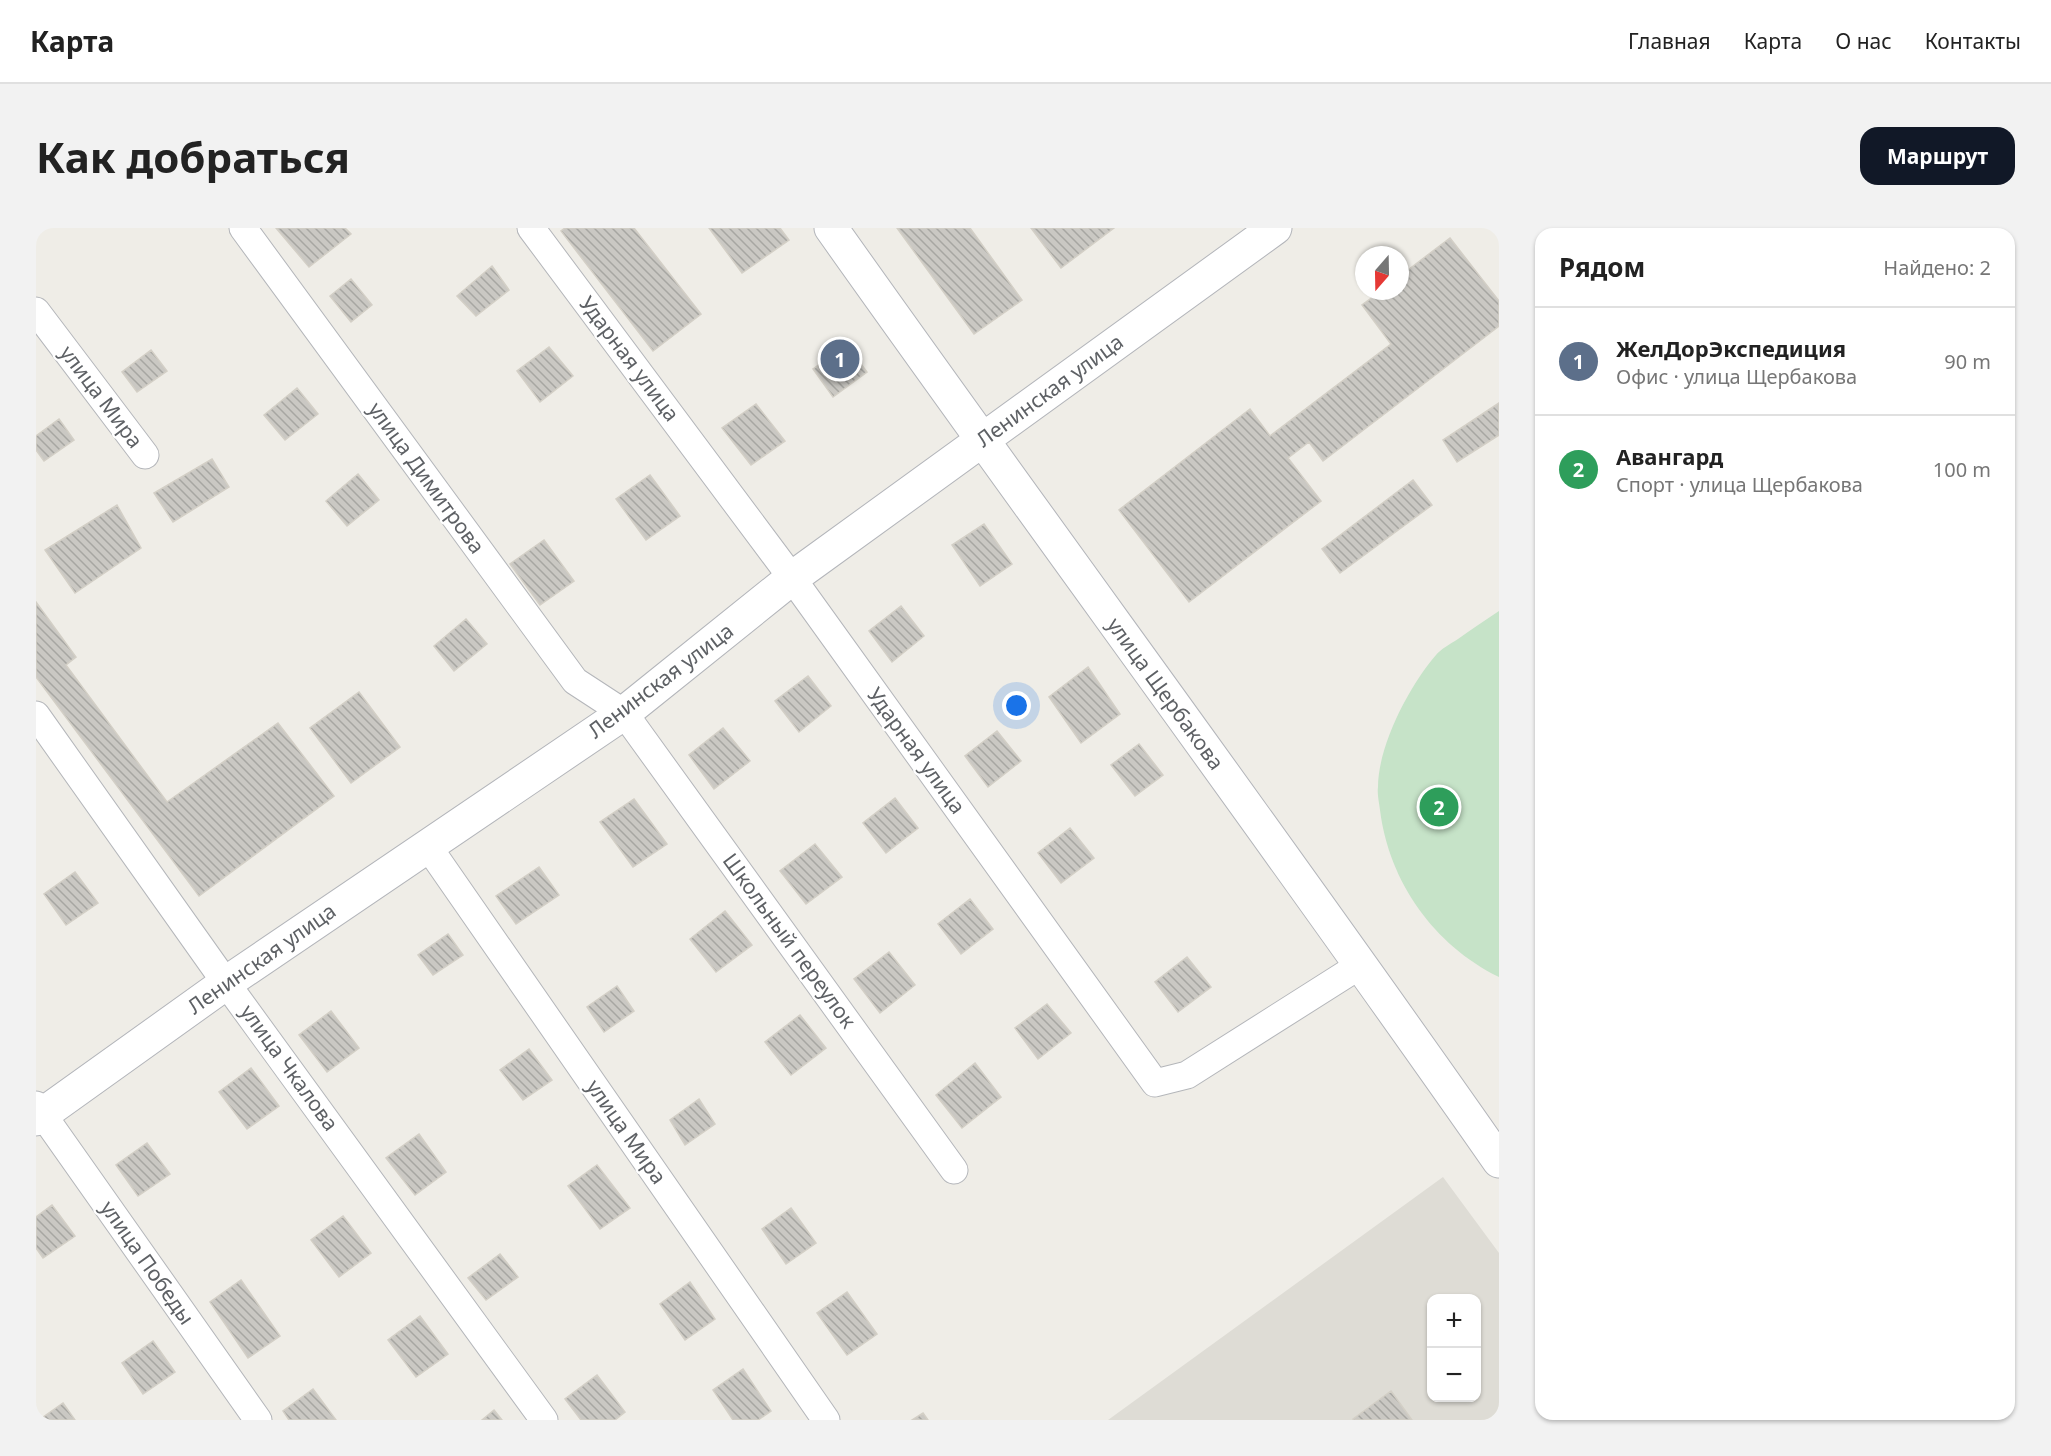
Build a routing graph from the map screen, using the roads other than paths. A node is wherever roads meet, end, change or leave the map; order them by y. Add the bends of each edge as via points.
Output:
1 (243, 228) edge
2 (531, 228) edge
3 (831, 228) edge
4 (1275, 228) edge
5 (36, 311) edge
6 (982, 441) junction
7 (145, 455) dead end
8 (792, 578) junction
9 (624, 713) junction
10 (36, 715) edge
11 (427, 845) junction
12 (1362, 964) junction
13 (226, 982) junction
14 (38, 1113) edge
15 (1499, 1161) edge
16 (954, 1170) dead end
17 (258, 1420) edge
18 (544, 1420) edge
19 (826, 1420) edge

1 - 9 street, улица Димитрова via 575,681
2 - 8 street, Ударная улица
3 - 6 main road, улица Щербакова
4 - 6 main road, Ленинская улица
5 - 7 street, улица Мира
6 - 8 main road, Ленинская улица
6 - 12 main road, улица Щербакова
8 - 9 main road, Ленинская улица
8 - 12 street, Ударная улица via 1155,1083 1187,1074
9 - 11 main road, Ленинская улица
9 - 16 street, Школьный переулок
10 - 13 street, улица Чкалова
11 - 13 main road, Ленинская улица
11 - 19 street, улица Мира
12 - 15 main road, улица Щербакова
13 - 14 main road, Ленинская улица
13 - 18 street, улица Чкалова
14 - 17 street, улица Победы

